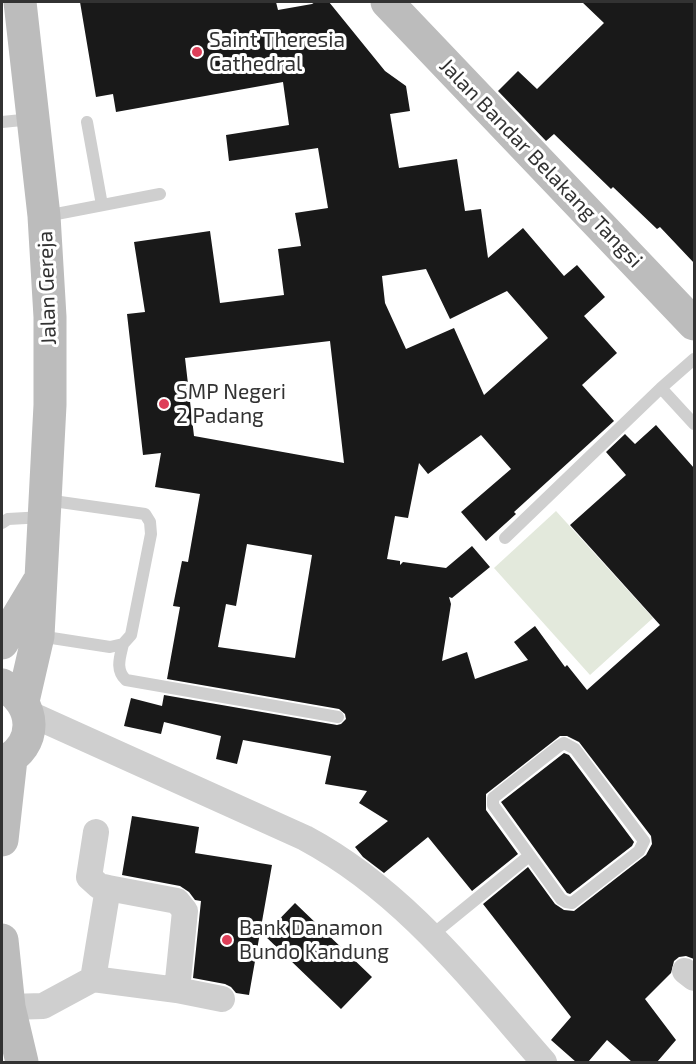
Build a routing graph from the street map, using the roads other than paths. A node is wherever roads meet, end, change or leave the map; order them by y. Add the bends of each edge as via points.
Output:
1 (20, 2) edge
2 (387, 2) edge
3 (17, 121) edge
4 (87, 122) dead end
5 (160, 194) dead end
6 (102, 205) junction
7 (44, 216) junction
8 (694, 324) edge
9 (694, 359) edge
10 (661, 388) junction
11 (694, 424) edge
12 (45, 508) junction
13 (2, 523) edge
14 (505, 538) dead end
15 (42, 576) junction
16 (38, 636) junction
17 (2, 643) edge
18 (123, 644) junction
19 (17, 700) edge
20 (338, 717) dead end
21 (6, 761) edge
22 (96, 832) dead end
23 (2, 840) edge
24 (529, 856) junction
25 (108, 888) junction
26 (432, 935) junction
27 (2, 940) edge
28 (93, 979) junction
29 (177, 990) junction
30 (222, 999) dead end
31 (9, 1007) junction
32 (22, 1062) edge
33 (544, 1062) edge

1 - 3 main road, Jalan Gereja
2 - 8 main road, Jalan Bandar Belakang Tangsi
3 - 7 main road, Jalan Gereja
4 - 6 lane
5 - 6 lane
6 - 7 lane
7 - 12 main road, Jalan Gereja via 50,317
9 - 10 lane
10 - 11 lane
10 - 14 lane
12 - 13 lane
12 - 15 main road, Jalan Gereja
12 - 18 lane via 145,514 150,522 131,635
15 - 16 main road, Jalan Gereja
15 - 17 main road
16 - 18 lane via 110,647
16 - 19 main road, Jalan Gereja
18 - 20 lane via 118,668 126,680
19 - 21 main road, Jalan Gereja via 29,726 27,739 21,750
19 - 26 street via 335,854
21 - 23 main road
22 - 25 street via 89,877
24 - 24 lane via 493,805 493,798 559,746 571,745 641,836 643,847 572,903 561,899
24 - 26 lane
25 - 28 street
25 - 29 street via 182,905 185,911
26 - 33 street
27 - 31 main road
28 - 29 street
28 - 31 street via 44,1006
29 - 30 street
31 - 32 main road

